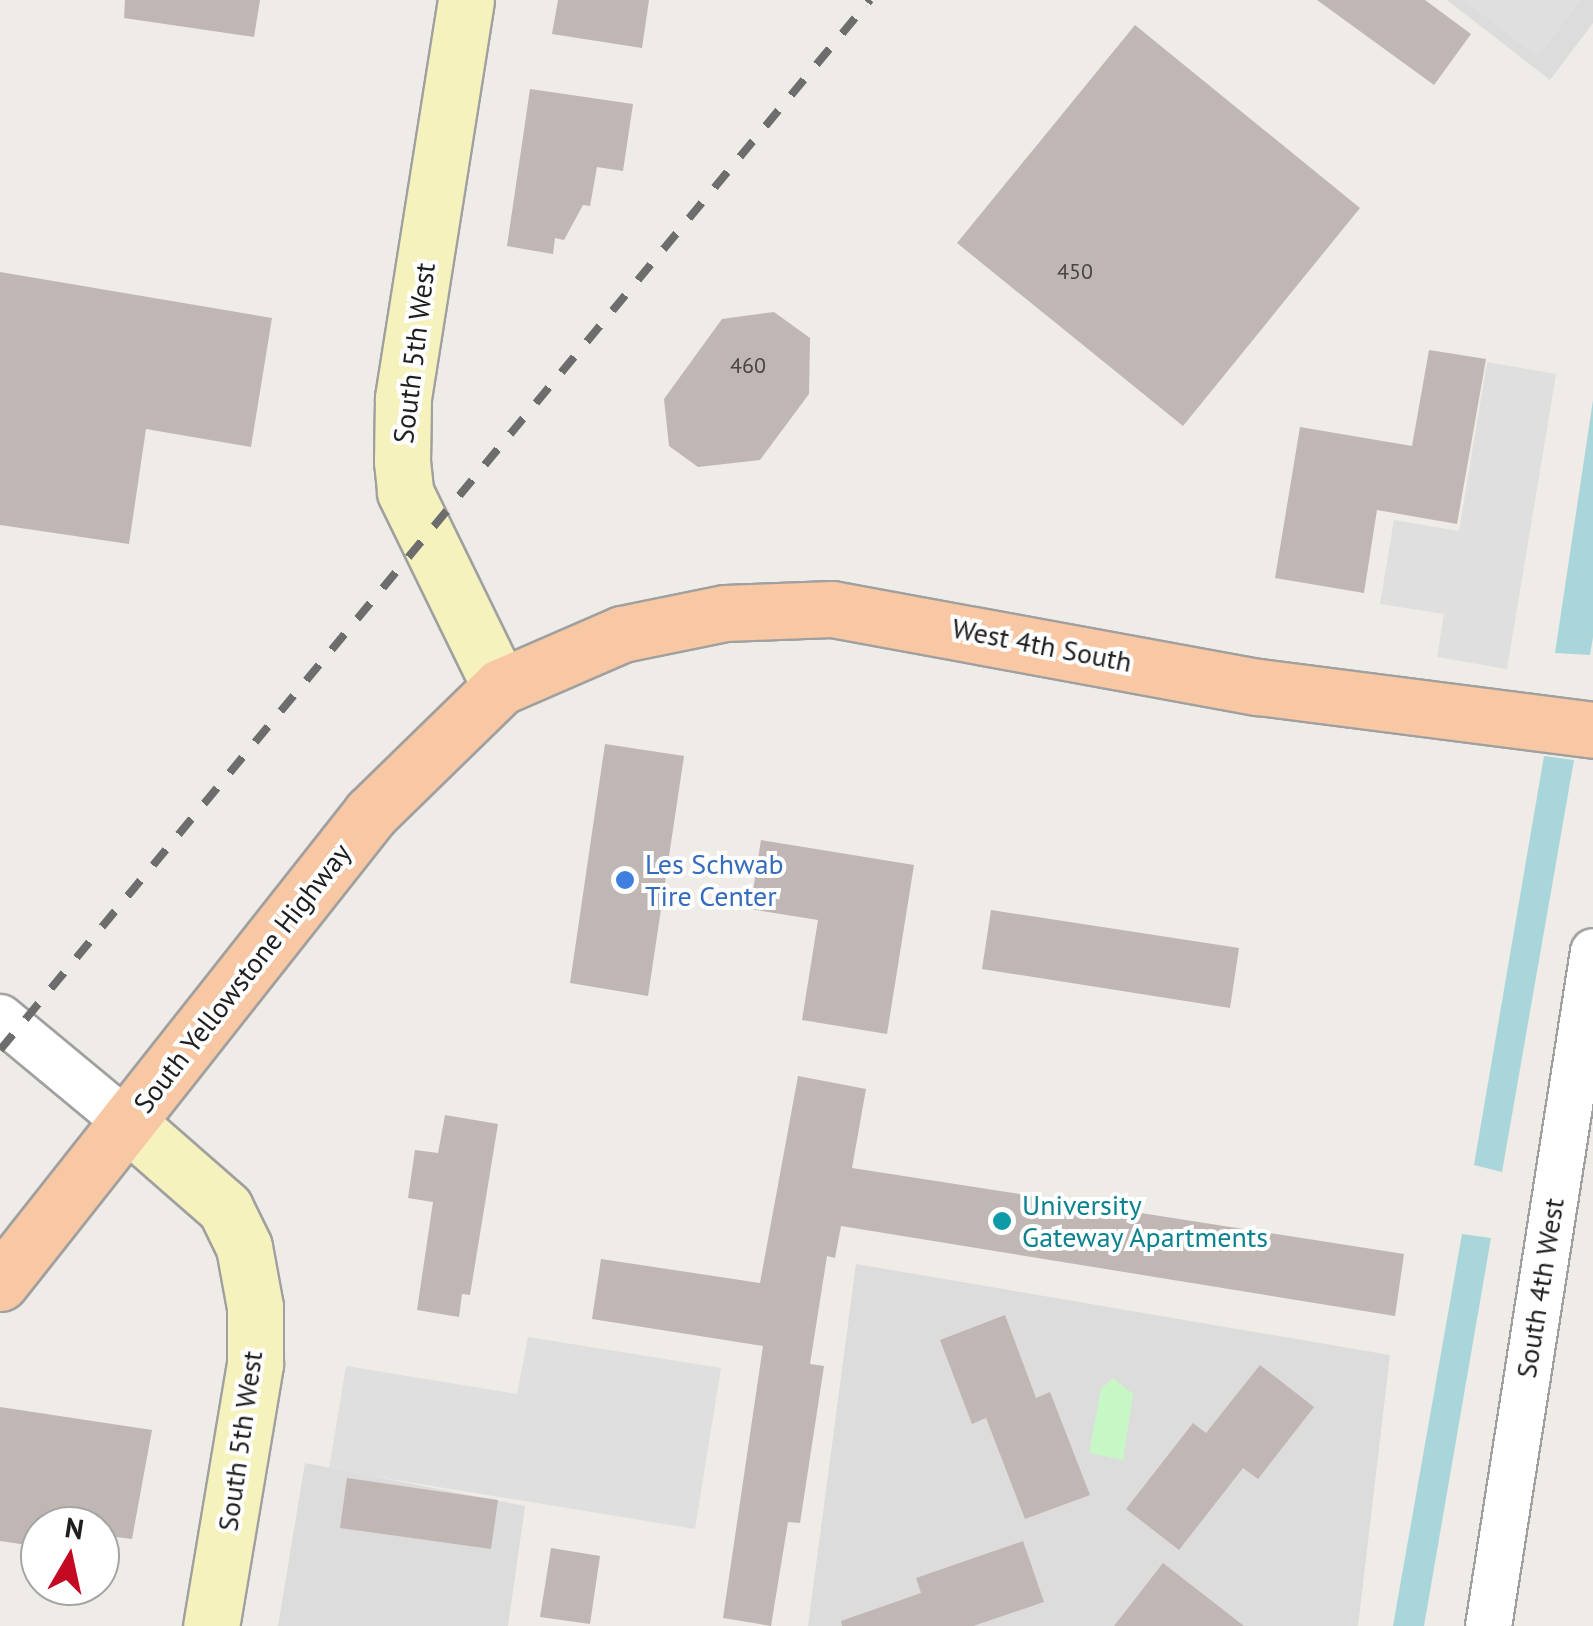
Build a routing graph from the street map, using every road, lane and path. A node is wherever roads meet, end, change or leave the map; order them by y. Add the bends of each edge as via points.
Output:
1 (466, 0) edge
2 (500, 688) junction
3 (1593, 730) edge
4 (1593, 951) edge
5 (0, 1017) edge
6 (129, 1124) junction
7 (0, 1282) edge
8 (211, 1626) edge
9 (1488, 1626) edge

1 - 2 street, South 5th West via 403,399 402,460 405,492
2 - 3 main road, West 4th South via 622,634 725,613 832,609 1259,687
2 - 6 main road, South Yellowstone Highway via 371,812
4 - 9 street, South 4th West
5 - 6 street
6 - 7 main road, South Yellowstone Highway
6 - 8 street, South 5th West via 226,1208 244,1247 255,1307 255,1364

